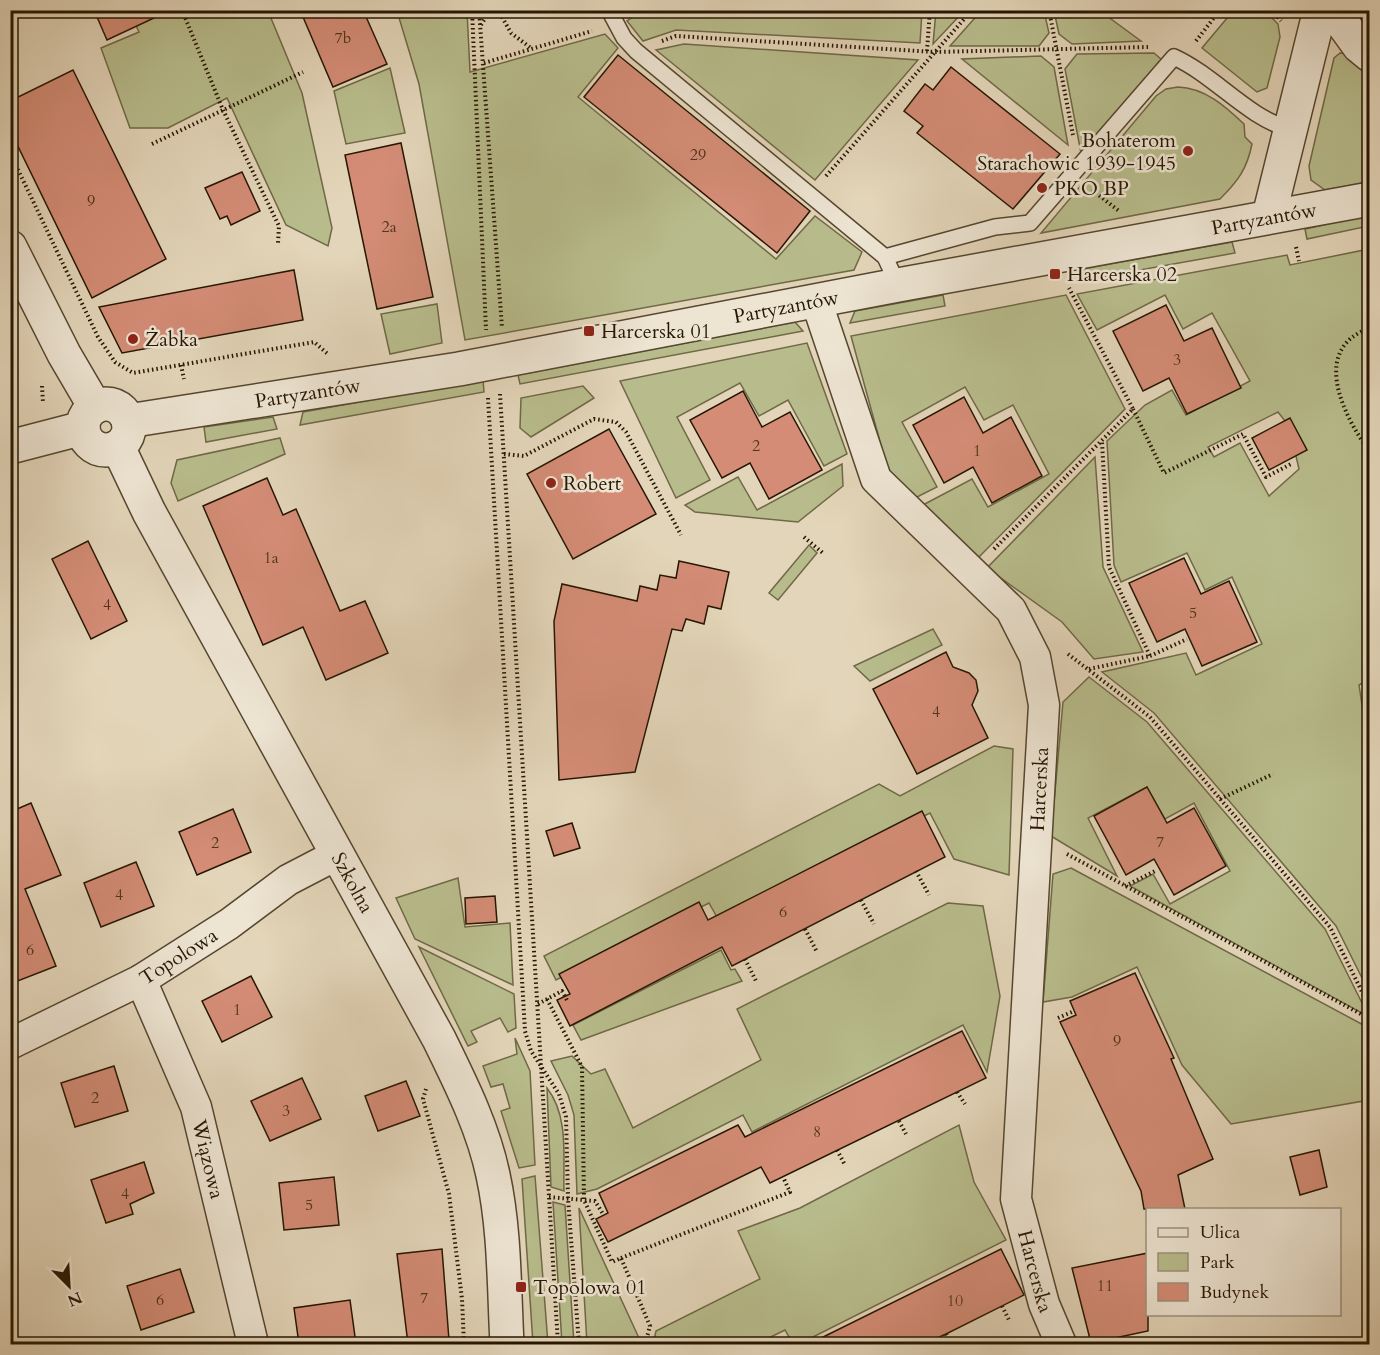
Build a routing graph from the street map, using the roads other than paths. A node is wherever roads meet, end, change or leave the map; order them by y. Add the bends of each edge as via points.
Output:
1 (1320, 10) edge
2 (1333, 10) edge
3 (1347, 10) edge
4 (612, 17) edge
5 (1370, 24) edge
6 (1370, 55) edge
7 (1291, 130) junction
8 (1370, 199) edge
9 (1269, 216) junction
10 (10, 247) edge
11 (891, 271) junction
12 (816, 300) junction
13 (89, 418) junction
14 (123, 434) junction
15 (10, 447) edge
16 (338, 854) junction
17 (141, 980) junction
18 (10, 1044) edge
19 (253, 1344) edge
20 (507, 1344) edge
21 (1061, 1344) edge

1 - 7 street
2 - 6 street
3 - 5 street
4 - 11 lane via 636,51 809,196
7 - 9 street
7 - 11 lane via 1250,112 1203,74 1174,57 1030,223 995,227
8 - 9 street, Partyzantów
9 - 11 street, Partyzantów
10 - 13 street via 64,354
11 - 12 street, Partyzantów
12 - 14 street, Partyzantów via 497,372
12 - 21 street, Harcerska via 876,479 1011,610 1035,657 1044,705 1016,1199 1044,1304
13 - 14 street via 115,405 123,411
13 - 15 street
14 - 16 street, Szkolna via 149,512
16 - 17 street, Topolowa via 288,880 229,924
16 - 20 street, Szkolna via 439,1039 486,1149 496,1191
17 - 18 street, Topolowa
17 - 19 street, Wiązowa via 196,1107

